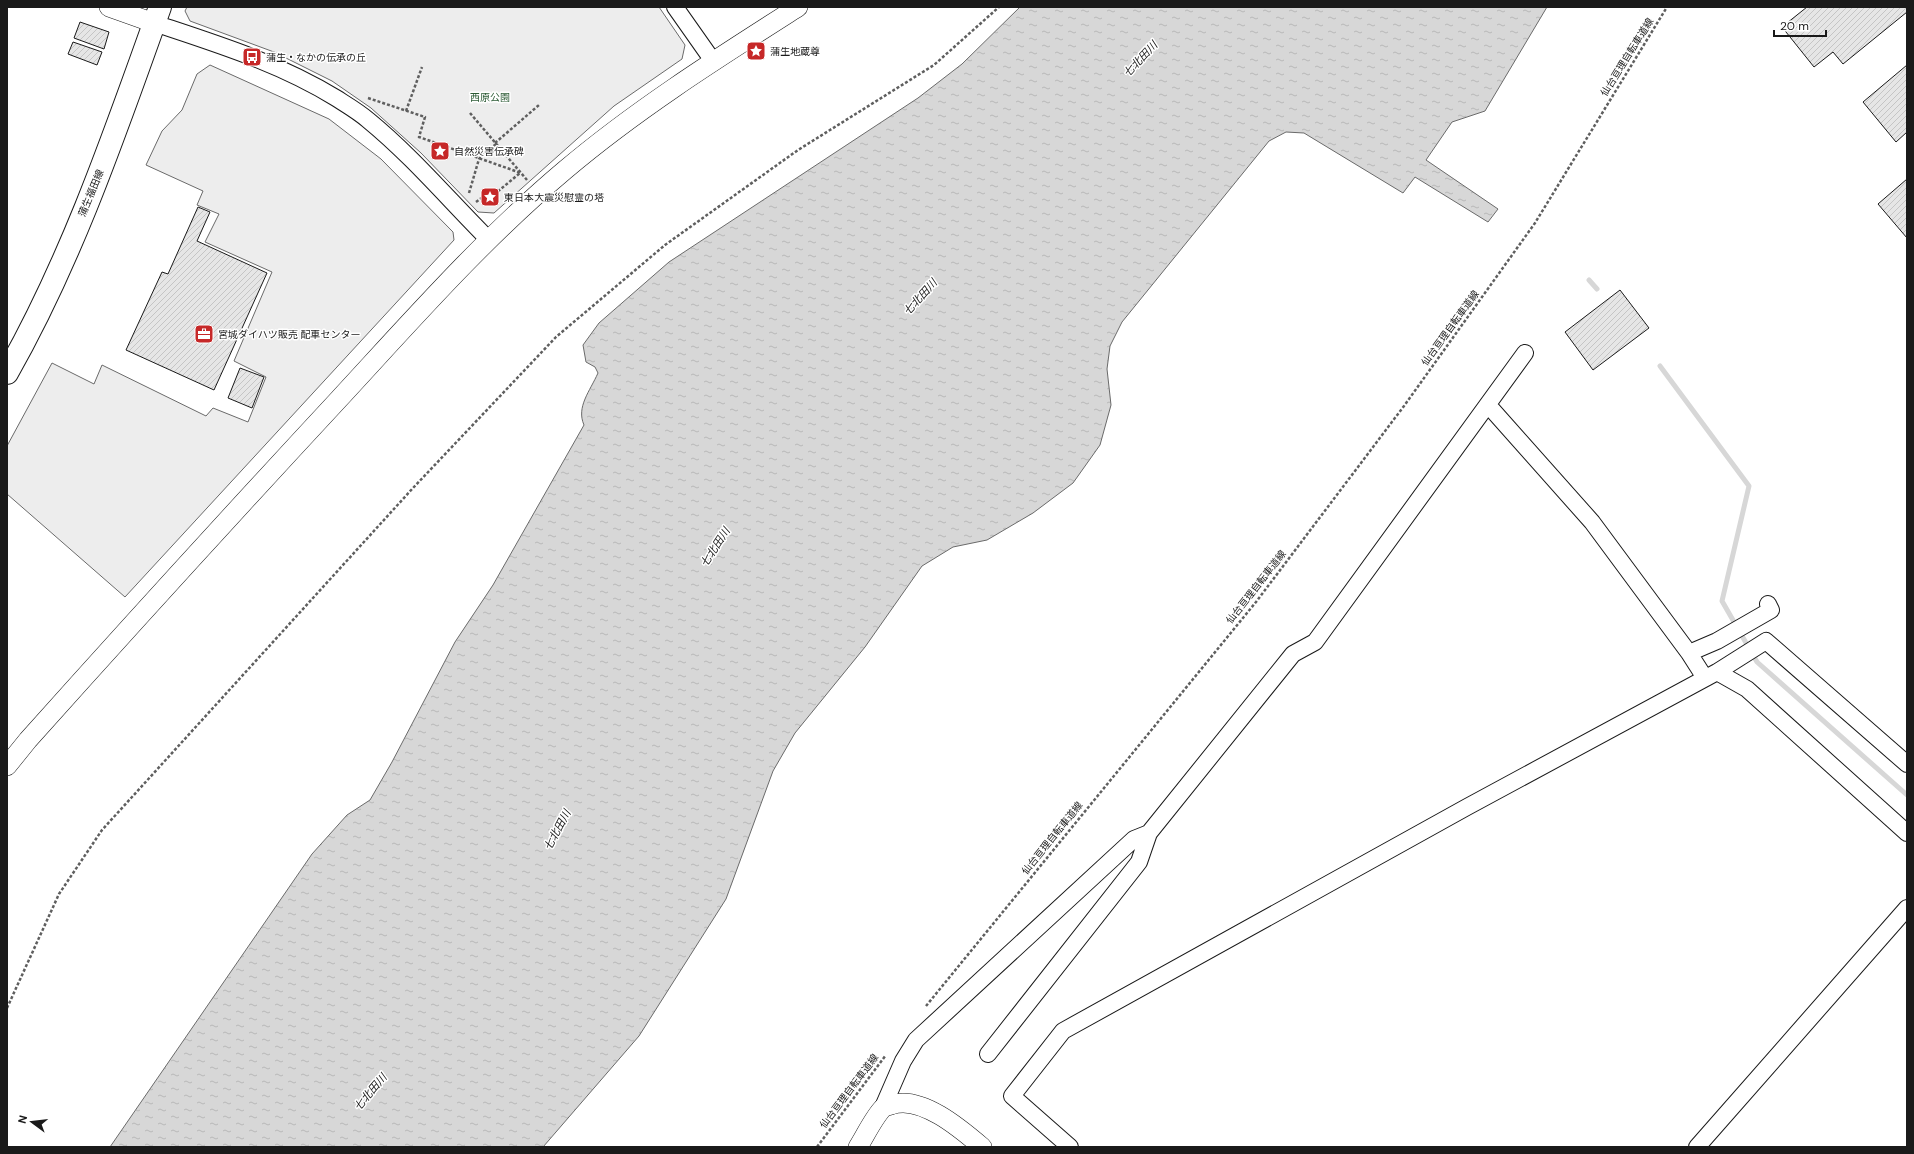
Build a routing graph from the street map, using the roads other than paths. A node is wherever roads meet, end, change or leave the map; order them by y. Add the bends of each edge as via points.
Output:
1 (109, 7) edge
2 (675, 7) edge
3 (798, 7) edge
4 (157, 15) edge
5 (713, 61) junction
6 (489, 240) junction
7 (1525, 353) dead end
8 (7, 372) edge
9 (1488, 405) junction
10 (1768, 604) dead end
11 (1701, 667) junction
12 (1907, 764) edge
13 (7, 766) edge
14 (1149, 833) junction
15 (1907, 833) edge
16 (1907, 908) edge
17 (988, 1054) dead end
18 (883, 1107) junction
19 (858, 1147) edge
20 (982, 1147) edge
21 (1070, 1147) edge
22 (1697, 1147) edge

1 - 4 street
2 - 5 street
3 - 5 street
4 - 6 street via 293,74 368,119
4 - 8 main road, 蒲生福田線 via 107,153 62,262
5 - 6 street via 566,168
6 - 13 street via 458,270 195,554
7 - 9 street
9 - 11 street via 1592,522
9 - 14 street via 1316,642 1293,654
10 - 11 street via 1771,610 1717,641
11 - 12 street via 1732,661 1766,641
11 - 15 street via 1747,689
11 - 21 street via 1063,1031 1012,1096
14 - 17 street via 1139,862
14 - 18 street via 1134,839 916,1040 903,1061
16 - 22 street
18 - 19 street
18 - 20 street via 896,1103 912,1103 925,1108 939,1115

